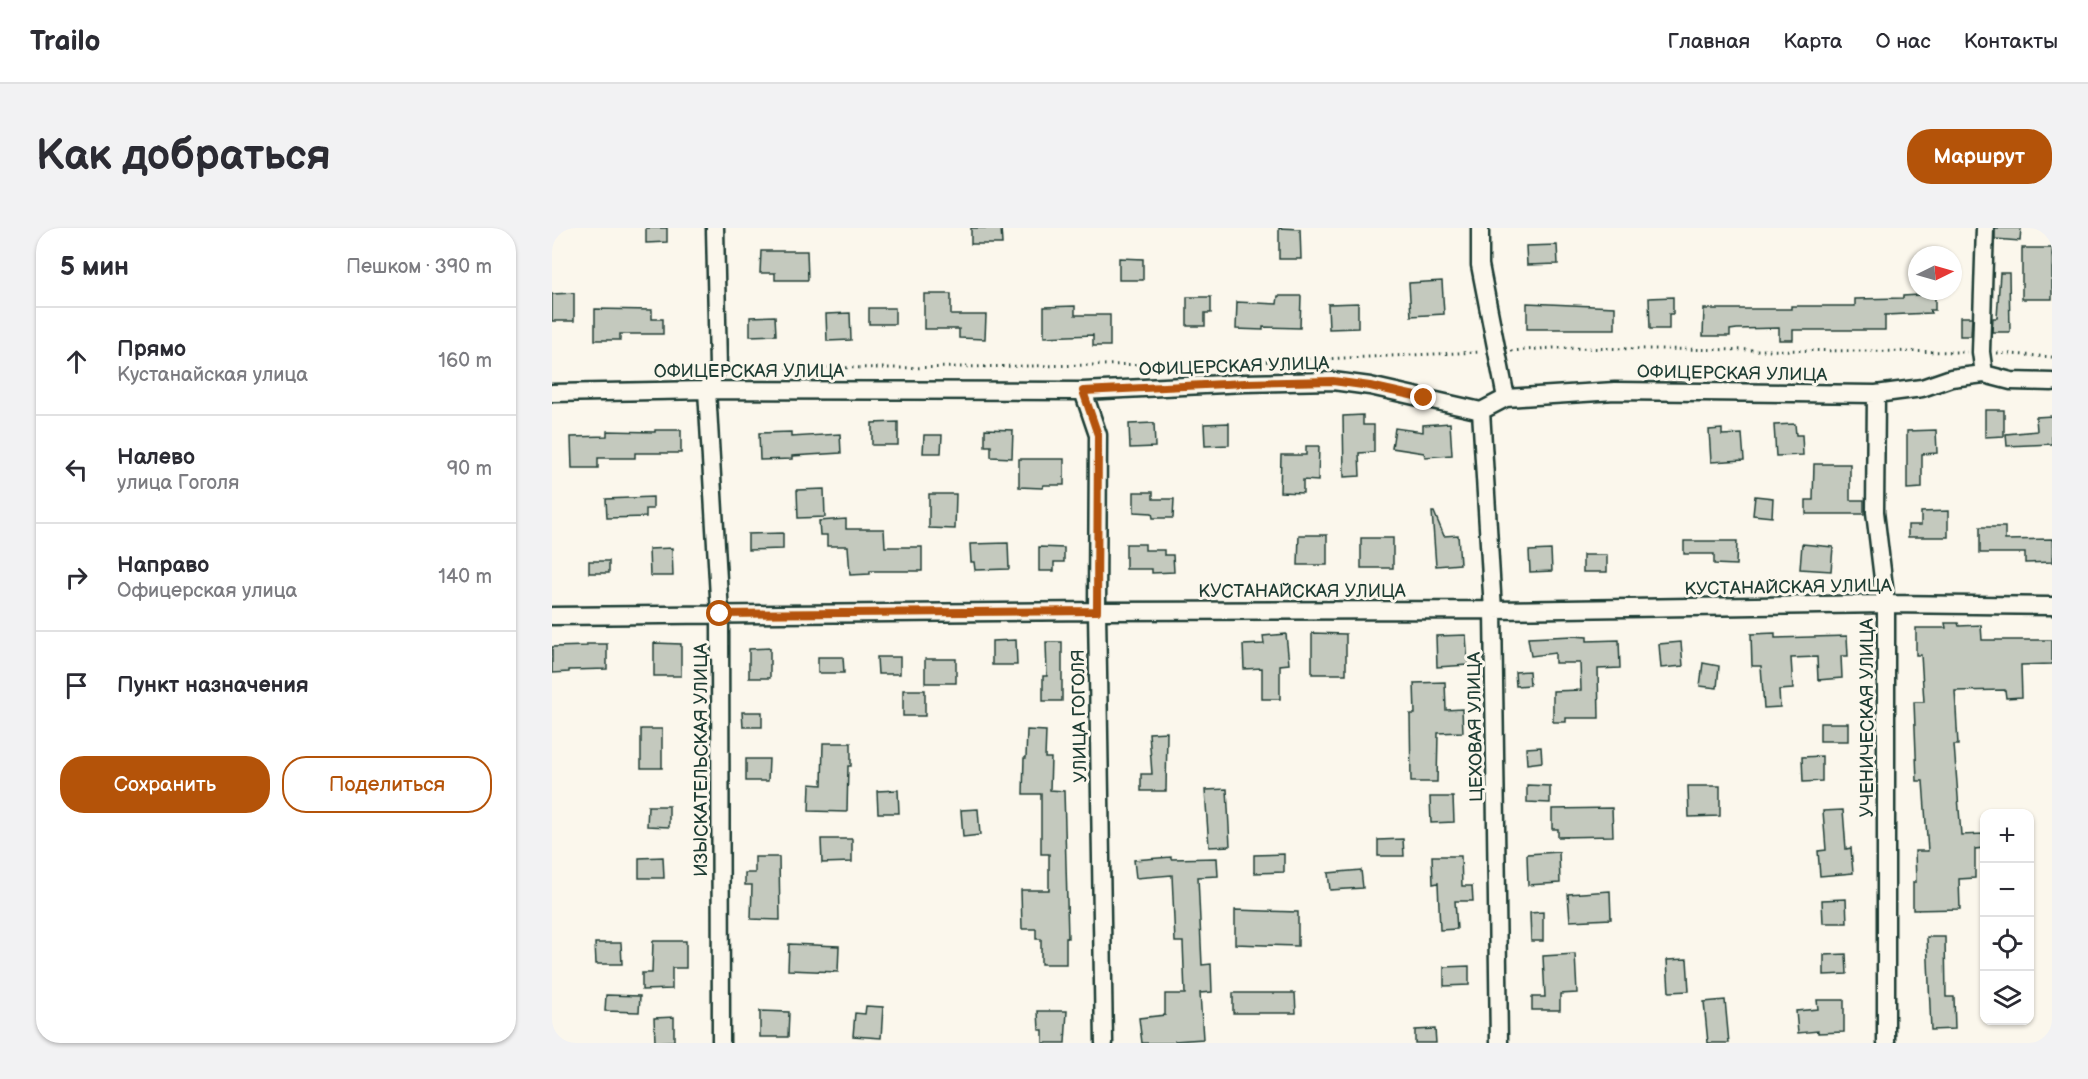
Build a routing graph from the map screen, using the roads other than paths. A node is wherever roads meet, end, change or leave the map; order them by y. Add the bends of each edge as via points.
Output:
1 (715, 228) edge
2 (1480, 228) edge
3 (1984, 228) edge
4 (1984, 374) junction
5 (2052, 382) edge
6 (707, 390) junction
7 (1083, 391) junction
8 (552, 393) edge
9 (1876, 394) junction
10 (1506, 398) junction
11 (1481, 411) junction
12 (1886, 604) junction
13 (2052, 606) edge
14 (1493, 610) junction
15 (1097, 611) junction
16 (720, 614) junction
17 (552, 616) edge
18 (721, 1043) edge
19 (1104, 1043) edge
20 (1498, 1043) edge
21 (1886, 1043) edge

1 - 6 street, ИЗЫСКАТЕЛЬСКАЯ УЛИЦА via 718,367
2 - 10 street via 1480,265
3 - 4 street
4 - 5 street, ОФИЦЕРСКАЯ УЛИЦА via 2011,381
4 - 9 street, ОФИЦЕРСКАЯ УЛИЦА
6 - 7 street, ОФИЦЕРСКАЯ УЛИЦА
6 - 8 street, ОФИЦЕРСКАЯ УЛИЦА
6 - 16 street, ИЗЫСКАТЕЛЬСКАЯ УЛИЦА
7 - 11 street, ОФИЦЕРСКАЯ УЛИЦА via 1333,381
7 - 15 street, УЛИЦА ГОГОЛЯ via 1098,435
9 - 10 street, ОФИЦЕРСКАЯ УЛИЦА via 1615,391
9 - 12 street, УЧЕНИЧЕСКАЯ УЛИЦА via 1875,512
10 - 11 street, ОФИЦЕРСКАЯ УЛИЦА
11 - 14 street, ЦЕХОВАЯ УЛИЦА
12 - 13 street, КУСТАНАЙСКАЯ УЛИЦА
12 - 14 street, КУСТАНАЙСКАЯ УЛИЦА
12 - 21 street, УЧЕНИЧЕСКАЯ УЛИЦА
14 - 15 street, КУСТАНАЙСКАЯ УЛИЦА
14 - 20 street, ЦЕХОВАЯ УЛИЦА
15 - 16 street, КУСТАНАЙСКАЯ УЛИЦА
15 - 19 street, УЛИЦА ГОГОЛЯ
16 - 17 street, КУСТАНАЙСКАЯ УЛИЦА
16 - 18 street, ИЗЫСКАТЕЛЬСКАЯ УЛИЦА

